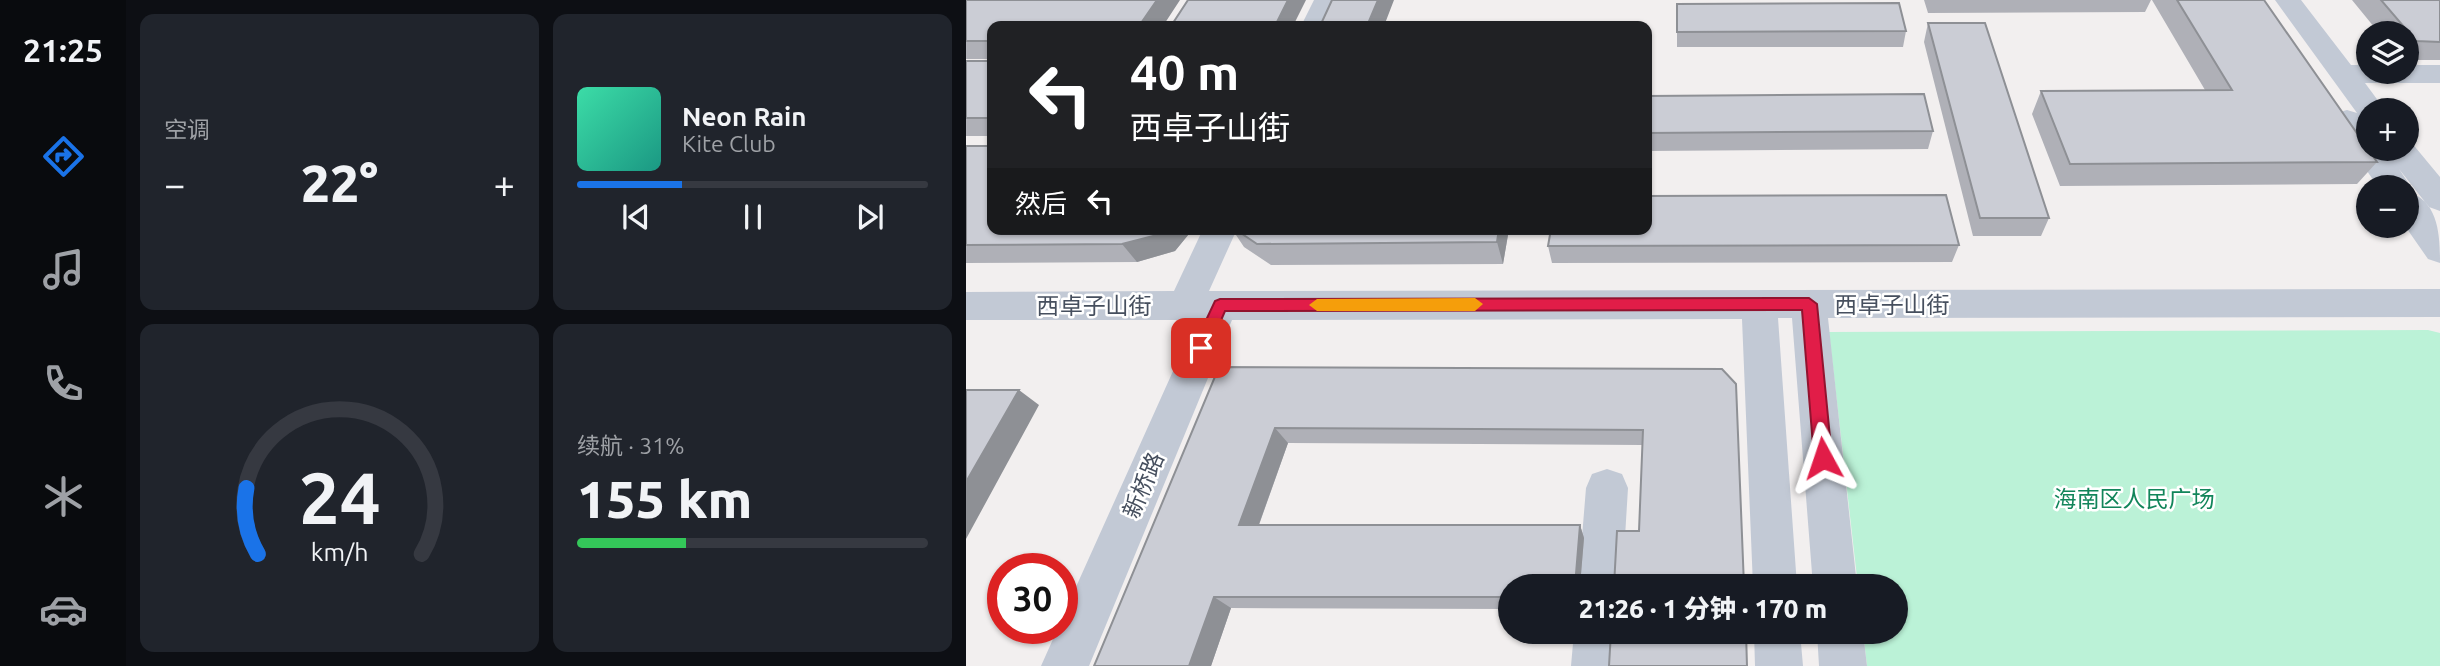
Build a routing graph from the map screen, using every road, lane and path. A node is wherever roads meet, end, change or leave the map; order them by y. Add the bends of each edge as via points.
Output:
1 (1326, 0) edge
2 (2260, 0) edge
3 (2288, 0) edge
4 (1316, 21) edge
5 (2342, 74) junction
6 (2440, 74) edge
7 (2361, 98) edge
8 (2409, 161) edge
9 (2386, 175) edge
10 (2440, 200) edge
11 (2419, 221) edge
12 (1219, 235) edge
13 (2440, 250) edge
14 (2440, 303) edge
15 (1759, 304) junction
16 (1809, 304) junction
17 (1203, 305) junction
18 (966, 306) edge
19 (1607, 488) dead end
20 (1601, 574) edge
21 (1774, 574) edge
22 (1834, 574) edge
23 (1596, 644) edge
24 (1778, 644) edge
25 (1841, 644) edge
26 (1065, 666) edge
27 (1595, 666) edge
28 (1779, 666) edge
29 (1843, 666) edge

1 - 4 street
2 - 9 street
3 - 5 street
5 - 6 street
5 - 7 street
8 - 10 street
11 - 13 street
12 - 17 street, 新桥路
14 - 16 street, 西卓子山街
15 - 16 street, 西卓子山街
15 - 17 street, 西卓子山街
15 - 21 street
16 - 22 street
17 - 18 street, 西卓子山街
17 - 26 street, 新桥路
19 - 20 street
23 - 27 street
24 - 28 street
25 - 29 street

